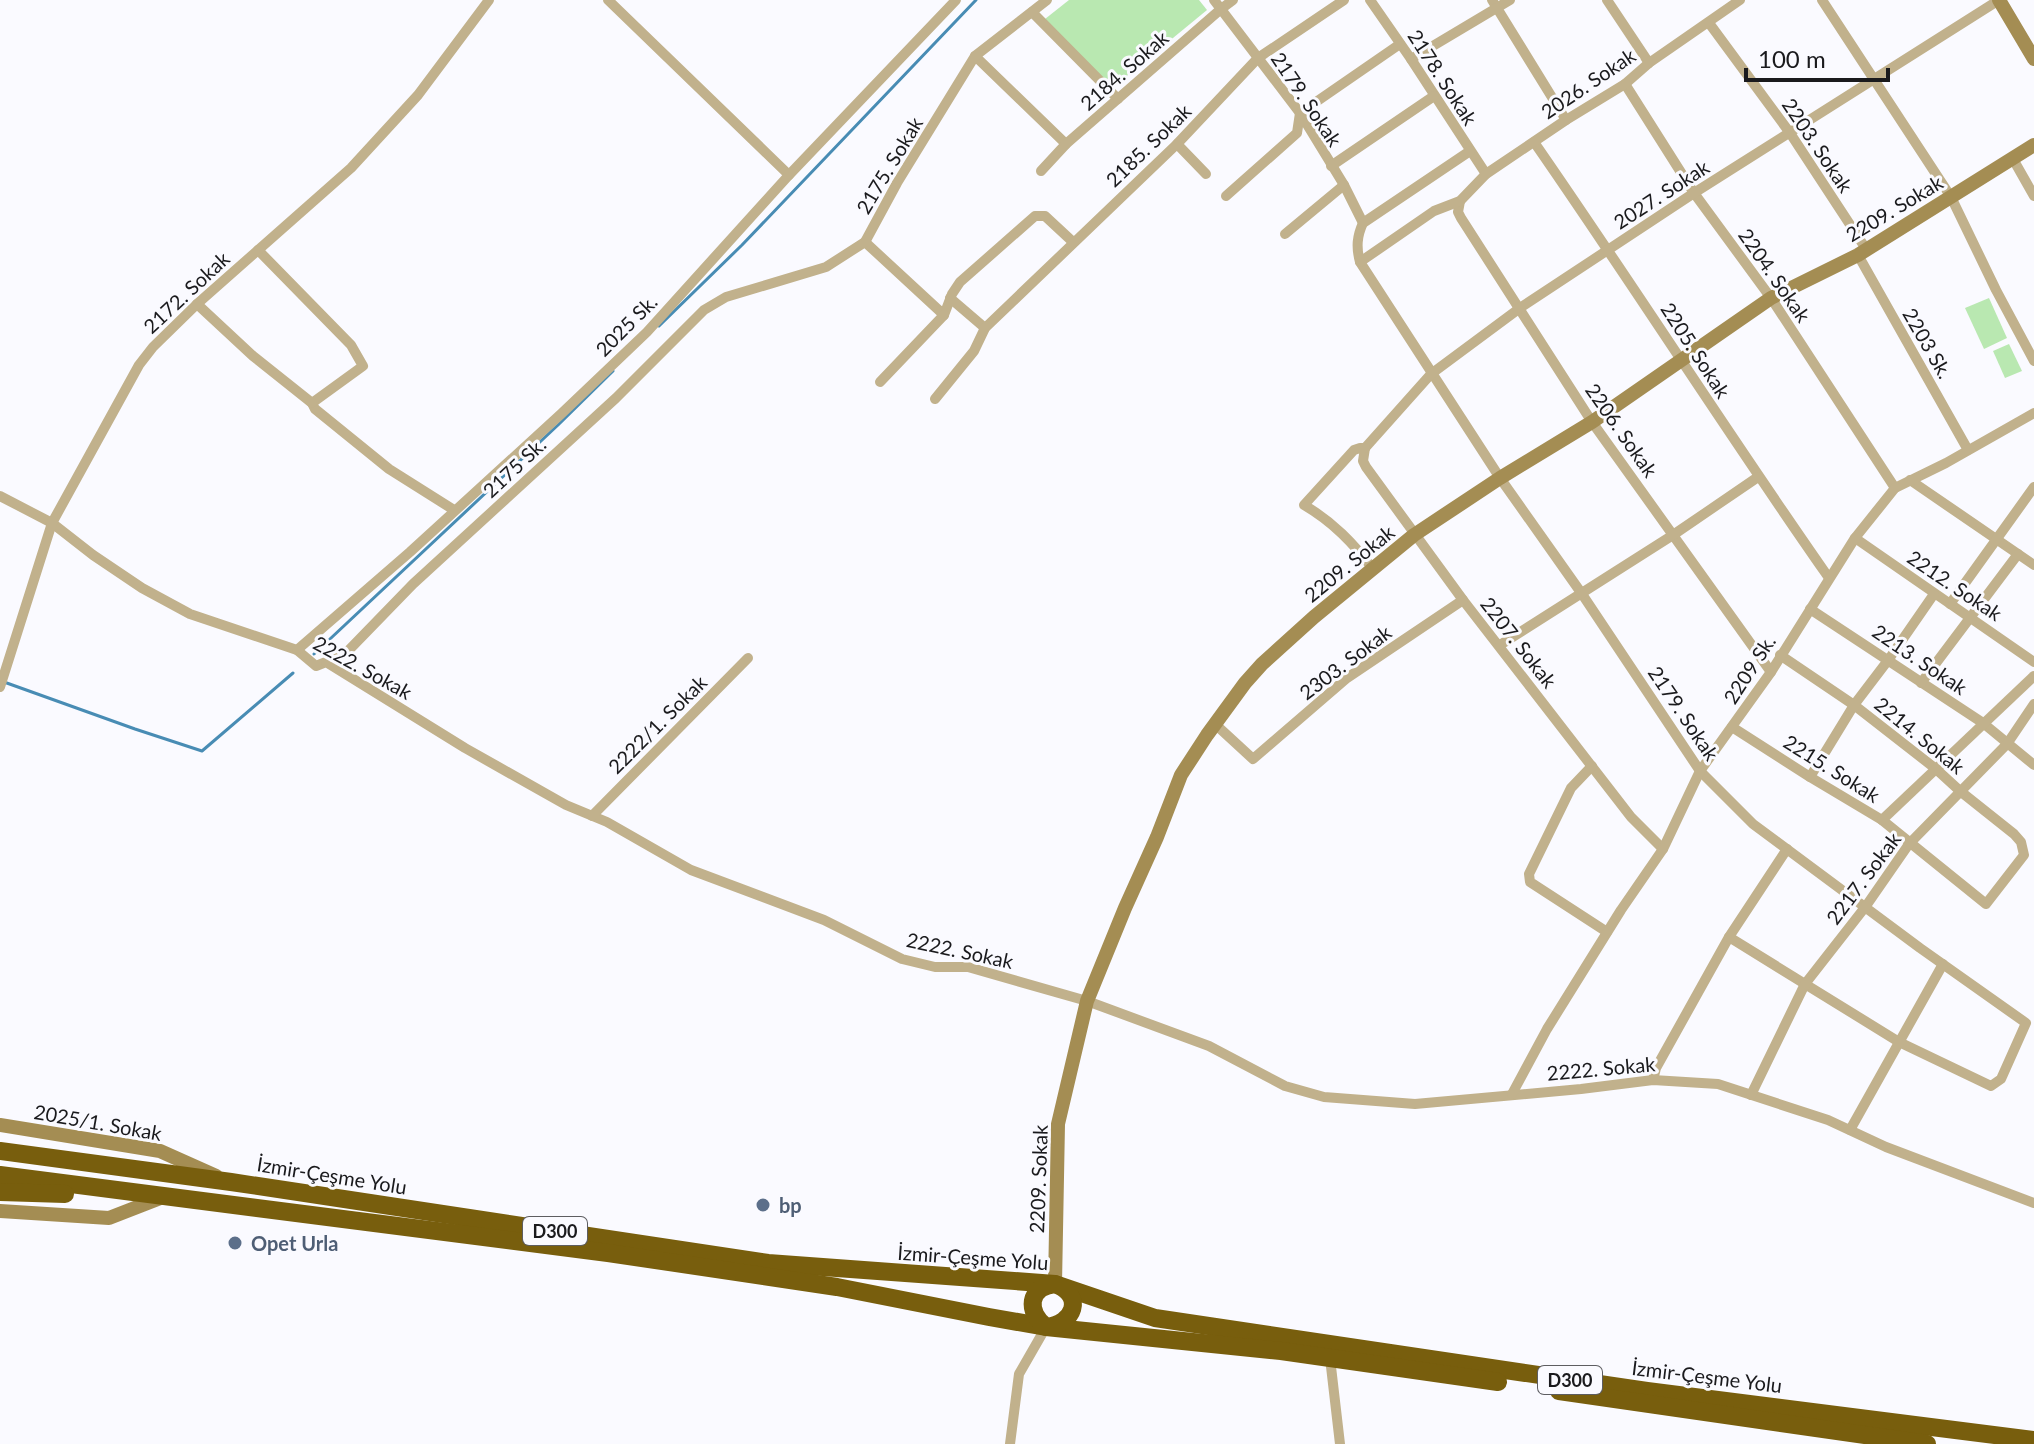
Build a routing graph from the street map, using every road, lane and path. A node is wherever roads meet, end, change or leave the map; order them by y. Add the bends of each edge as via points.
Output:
1 (489, 0) edge
2 (608, 0) edge
3 (956, 0) edge
4 (1047, 0) edge
5 (1233, 0) edge
6 (1344, 0) edge
7 (1370, 0) edge
8 (1510, 0) edge
9 (1607, 0) edge
10 (1740, 0) edge
11 (1822, 0) edge
12 (1999, 0) edge
13 (1218, 4) edge
14 (1495, 4) edge
15 (1032, 12) junction
16 (1709, 23) junction
17 (1400, 44) junction
18 (975, 56) junction
19 (1258, 58) junction
20 (1411, 59) junction
21 (2034, 59) edge
22 (1649, 63) junction
23 (1874, 78) junction
24 (1625, 84) junction
25 (1434, 96) junction
26 (1118, 99) junction
27 (1300, 113) junction
28 (1566, 120) junction
29 (1790, 133) junction
30 (1534, 142) junction
31 (1066, 144) junction
32 (1177, 144) junction
33 (2034, 145) edge
34 (1470, 151) junction
35 (2013, 159) junction
36 (1331, 166) junction
37 (1041, 171) dead end
38 (1206, 174) dead end
39 (1486, 174) junction
40 (789, 175) junction
41 (1344, 185) junction
42 (1694, 193) junction
43 (1226, 196) dead end
44 (2034, 196) edge
45 (1951, 197) junction
46 (1460, 201) junction
47 (1363, 223) junction
48 (1285, 234) dead end
49 (865, 242) junction
50 (1073, 242) junction
51 (258, 250) junction
52 (1609, 250) junction
53 (1862, 252) junction
54 (1360, 262) junction
55 (726, 297) joint
56 (950, 298) junction
57 (1771, 298) junction
58 (197, 304) junction
59 (1520, 308) junction
60 (944, 315) junction
61 (985, 328) junction
62 (1680, 360) junction
63 (2034, 361) edge
64 (1431, 374) junction
65 (880, 382) dead end
66 (935, 399) dead end
67 (312, 403) junction
68 (2034, 413) edge
69 (1592, 422) junction
70 (1365, 448) junction
71 (1968, 450) junction
72 (1758, 477) junction
73 (1500, 478) junction
74 (1910, 480) junction
75 (2034, 487) edge
76 (1895, 488) junction
77 (0, 496) edge
78 (454, 510) junction
79 (52, 523) junction
80 (1414, 535) junction
81 (1673, 535) junction
82 (1855, 538) junction
83 (1997, 539) junction
84 (2018, 554) junction
85 (2034, 565) edge
86 (1373, 569) junction
87 (1829, 578) junction
88 (1582, 594) junction
89 (1934, 594) junction
90 (1463, 600) junction
91 (1950, 604) junction
92 (1810, 609) junction
93 (1971, 618) junction
94 (1500, 645) junction
95 (297, 650) junction
96 (1780, 655) junction
97 (748, 658) dead end
98 (1889, 659) junction
99 (326, 662) junction
100 (2034, 662) edge
101 (1771, 672) junction
102 (2034, 676) edge
103 (1921, 683) junction
104 (0, 687) edge
105 (2034, 704) edge
106 (1854, 705) junction
107 (1983, 723) junction
108 (1215, 724) junction
109 (1732, 727) junction
110 (2007, 744) junction
111 (2034, 765) edge
112 (1592, 766) junction
113 (1936, 769) junction
114 (1700, 771) junction
115 (1810, 777) junction
116 (1960, 791) junction
117 (592, 816) junction
118 (1882, 820) junction
119 (1909, 844) junction
120 (1663, 849) junction
121 (1787, 849) junction
122 (1986, 904) joint
123 (1866, 906) junction
124 (1607, 932) junction
125 (1729, 937) junction
126 (1943, 964) junction
127 (1805, 984) junction
128 (1087, 1001) junction
129 (1899, 1042) junction
130 (1653, 1080) junction
131 (1512, 1094) junction
132 (1751, 1095) junction
133 (0, 1125) edge
134 (1850, 1130) junction
135 (0, 1151) edge
136 (0, 1175) edge
137 (231, 1182) junction
138 (0, 1192) edge
139 (163, 1197) junction
140 (2034, 1203) edge
141 (0, 1211) edge
142 (1055, 1284) junction
143 (1046, 1327) junction
144 (1330, 1358) junction
145 (2034, 1440) edge
146 (1010, 1444) edge
147 (1340, 1444) edge
148 (1927, 1444) edge

1 - 51 street, 2172. Sokak via 383,134
2 - 40 street
3 - 40 street, 2025 Sk.
4 - 15 street, 2175. Sokak
5 - 13 street, 2184. Sokak
6 - 19 street, 2185. Sokak
7 - 17 street, 2178. Sokak
8 - 14 street
9 - 22 street
10 - 16 street, 2026. Sokak
11 - 23 street
12 - 21 street
12 - 23 street, 2027. Sokak
13 - 19 street, 2179. Sokak
13 - 26 street, 2184. Sokak
14 - 20 street
14 - 28 street
15 - 18 street, 2175. Sokak
15 - 26 street
16 - 22 street, 2026. Sokak
16 - 29 street, 2203. Sokak
17 - 20 street, 2178. Sokak
17 - 27 street
18 - 31 street
18 - 49 street, 2175. Sokak
19 - 27 street, 2179. Sokak
19 - 32 street, 2185. Sokak
20 - 25 street, 2178. Sokak
22 - 24 street, 2026. Sokak
23 - 29 street, 2027. Sokak
23 - 45 street
24 - 28 street, 2026. Sokak
24 - 42 street, 2204. Sokak
25 - 34 street, 2178. Sokak
25 - 36 street
26 - 31 street, 2184. Sokak
27 - 36 street, 2179. Sokak
27 - 43 street via 1297,133
28 - 30 street, 2026. Sokak
29 - 42 street, 2027. Sokak
29 - 53 street, 2203. Sokak
30 - 39 street, 2026. Sokak
30 - 52 street, 2205. Sokak
31 - 37 street, 2184. Sokak
32 - 38 street
32 - 50 street, 2185. Sokak
33 - 35 street, 2209. Sokak
34 - 39 street, 2178. Sokak
34 - 47 street
35 - 44 street
35 - 45 street, 2209. Sokak
36 - 41 street, 2179. Sokak
39 - 46 street, 2026. Sokak
40 - 78 street, 2025 Sk. via 647,332
41 - 47 street, 2179. Sokak
41 - 48 street
42 - 52 street, 2027. Sokak
42 - 57 street, 2204. Sokak
45 - 53 street, 2209. Sokak
45 - 63 street
46 - 54 street via 1434,211
46 - 59 street, 2206. Sokak via 1461,218
47 - 54 street via 1357,244
49 - 55 street, 2175. Sokak via 826,267
49 - 60 street
50 - 56 street via 1045,216 1035,216 960,282
50 - 61 street, 2185. Sokak
51 - 58 street, 2172. Sokak
51 - 67 street via 351,345 363,366
52 - 59 street, 2027. Sokak
52 - 62 street, 2205. Sokak
53 - 57 street, 2209. Sokak
53 - 71 street, 2203 Sk.
54 - 64 street, 2179. Sokak
55 - 99 street, 2175 Sk. via 704,310 347,652
56 - 60 street
56 - 61 street
57 - 62 street, 2209. Sokak
57 - 76 street, 2204. Sokak
58 - 67 street
58 - 79 street, 2172. Sokak via 139,365
59 - 64 street, 2027. Sokak
59 - 69 street, 2206. Sokak
60 - 65 street
61 - 66 street, 2185. Sokak via 974,351
62 - 69 street, 2209. Sokak
62 - 72 street, 2205. Sokak
64 - 70 street, 2027. Sokak
64 - 73 street, 2179. Sokak
67 - 78 street via 389,469
68 - 71 street, 2209 Sk.
69 - 73 street, 2209. Sokak
69 - 81 street, 2206. Sokak
70 - 80 street, 2207. Sokak via 1366,467
70 - 86 street, 2027. Sokak via 1354,450 1304,505 1345,535
71 - 74 street, 2209 Sk.
72 - 81 street
72 - 87 street, 2205. Sokak
73 - 80 street, 2209. Sokak
73 - 88 street, 2179. Sokak
74 - 76 street, 2209 Sk.
74 - 83 street
75 - 83 street
76 - 82 street, 2209 Sk.
77 - 79 street, 2222. Sokak
78 - 95 street, 2025 Sk.
79 - 95 street, 2222. Sokak via 142,588 190,614
79 - 104 street, 2172. Sokak
80 - 86 street, 2209. Sokak
80 - 90 street, 2207. Sokak
81 - 88 street
81 - 101 street, 2206. Sokak
82 - 87 street, 2209 Sk.
82 - 89 street, 2212. Sokak
83 - 84 street
83 - 91 street
84 - 85 street
84 - 93 street
86 - 108 street, 2209. Sokak via 1262,664
87 - 92 street, 2209 Sk.
88 - 94 street
88 - 114 street, 2179. Sokak
89 - 91 street, 2212. Sokak
89 - 98 street
90 - 94 street, 2207. Sokak
90 - 108 street, 2303. Sokak via 1347,678 1253,759
91 - 93 street, 2212. Sokak
92 - 96 street, 2209 Sk.
92 - 98 street, 2213. Sokak
93 - 100 street, 2212. Sokak
93 - 103 street
94 - 112 street, 2207. Sokak
95 - 99 street, 2222. Sokak via 316,666
96 - 101 street, 2209 Sk.
96 - 106 street, 2214. Sokak
97 - 117 street, 2222/1. Sokak
98 - 103 street, 2213. Sokak
98 - 106 street
99 - 117 street, 2222. Sokak via 478,755
101 - 109 street, 2209 Sk.
102 - 107 street
103 - 107 street, 2213. Sokak
105 - 110 street, 2217. Sokak
106 - 113 street, 2214. Sokak
106 - 115 street
107 - 110 street, 2213. Sokak
107 - 113 street
108 - 128 street, 2209. Sokak via 1181,775
109 - 114 street, 2209 Sk.
109 - 115 street, 2215. Sokak
110 - 111 street, 2213. Sokak
110 - 116 street, 2217. Sokak
112 - 120 street, 2207. Sokak
112 - 124 street via 1571,788 1529,874 1530,882
113 - 116 street, 2214. Sokak
113 - 118 street
114 - 120 street, 2209 Sk.
114 - 121 street, 2179. Sokak via 1753,824
115 - 118 street, 2215. Sokak
116 - 119 street, 2217. Sokak
116 - 122 street, 2214. Sokak via 2014,834 2024,855
117 - 128 street, 2222. Sokak via 691,870 824,920 902,959 968,967
118 - 119 street, 2215. Sokak
119 - 122 street, 2215. Sokak
119 - 123 street, 2217. Sokak
120 - 124 street, 2209 Sk.
121 - 123 street, 2179. Sokak
121 - 125 street
123 - 126 street, 2179. Sokak
123 - 127 street, 2217. Sokak
124 - 131 street, 2209 Sk.
125 - 127 street
125 - 130 street
126 - 129 street
126 - 129 street, 2179. Sokak via 2026,1023 2001,1079 1991,1086
127 - 129 street
127 - 132 street, 2217. Sokak
128 - 131 street, 2222. Sokak via 1209,1046 1285,1086 1324,1097 1415,1104
128 - 142 street, 2209. Sokak via 1058,1124
129 - 134 street
130 - 131 street, 2222. Sokak
130 - 132 street, 2222. Sokak via 1718,1084
132 - 134 street, 2222. Sokak
133 - 137 street, 2025/1. Sokak via 160,1151
134 - 140 street, 2222. Sokak
135 - 137 highway, İzmir-Çeşme Yolu / D300
136 - 139 highway, İzmir-Çeşme Yolu / D300
137 - 142 highway, İzmir-Çeşme Yolu / D300 via 768,1263
138 - 139 highway
139 - 141 street via 109,1218
139 - 143 highway, İzmir-Çeşme Yolu / D300 via 638,1257 837,1287
142 - 143 highway via 1040,1289 1033,1300 1034,1313
142 - 143 highway via 1070,1293 1073,1306 1063,1322
142 - 145 highway, İzmir-Çeşme Yolu / D300 via 1155,1318 1647,1391
143 - 144 highway, İzmir-Çeşme Yolu / D300
143 - 146 street via 1019,1374
144 - 147 street
144 - 148 highway, İzmir-Çeşme Yolu / D300

